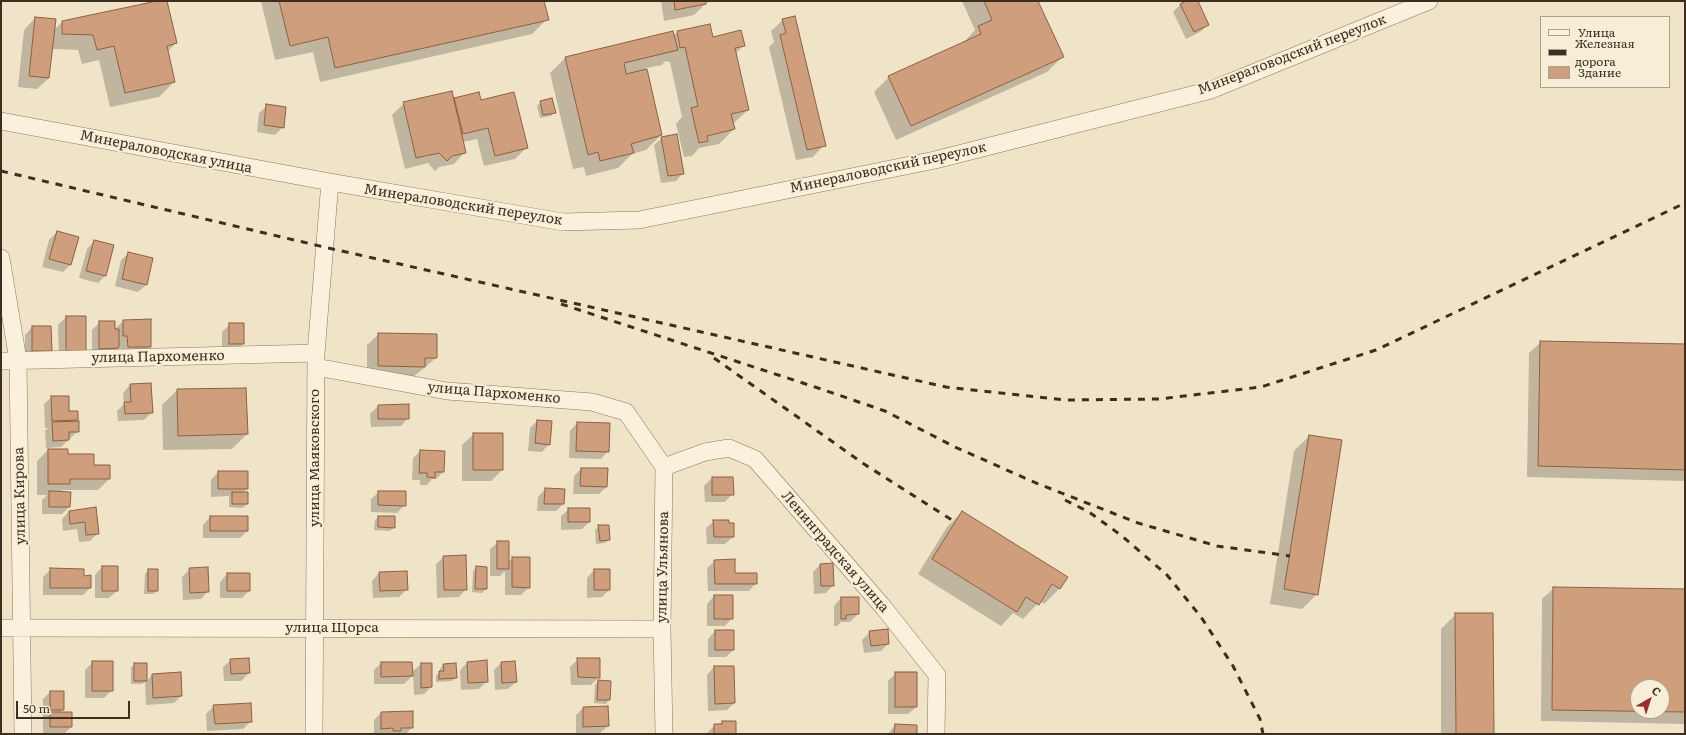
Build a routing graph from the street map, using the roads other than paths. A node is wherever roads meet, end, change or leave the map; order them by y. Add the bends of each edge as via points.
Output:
1 (1429, 1) edge
2 (1, 121) edge
3 (330, 182) junction
4 (2, 258) edge
5 (18, 360) junction
6 (316, 360) junction
7 (1, 361) edge
8 (664, 467) junction
9 (1, 628) edge
10 (22, 628) junction
11 (314, 628) junction
12 (662, 629) junction
13 (23, 734) edge
14 (314, 734) edge
15 (664, 734) edge
16 (936, 734) edge

1 - 3 street, Минераловодский переулок via 1211,90 935,160 639,220 563,222
2 - 3 street, Минераловодская улица
3 - 6 street, улица Маяковского
4 - 5 street, улица Кирова
5 - 6 street, улица Пархоменко
5 - 7 street, улица Пархоменко
5 - 10 street, улица Кирова
6 - 8 street, улица Пархоменко via 447,391 592,402 626,412
6 - 11 street, улица Маяковского
8 - 12 street, улица Ульянова
8 - 16 street, Ленинградская улица via 704,452 729,448 755,459 884,608 937,675
9 - 10 street, улица Щорса
10 - 11 street, улица Щорса
10 - 13 street, улица Кирова
11 - 12 street, улица Щорса
11 - 14 street, улица Маяковского
12 - 15 street, улица Ульянова

